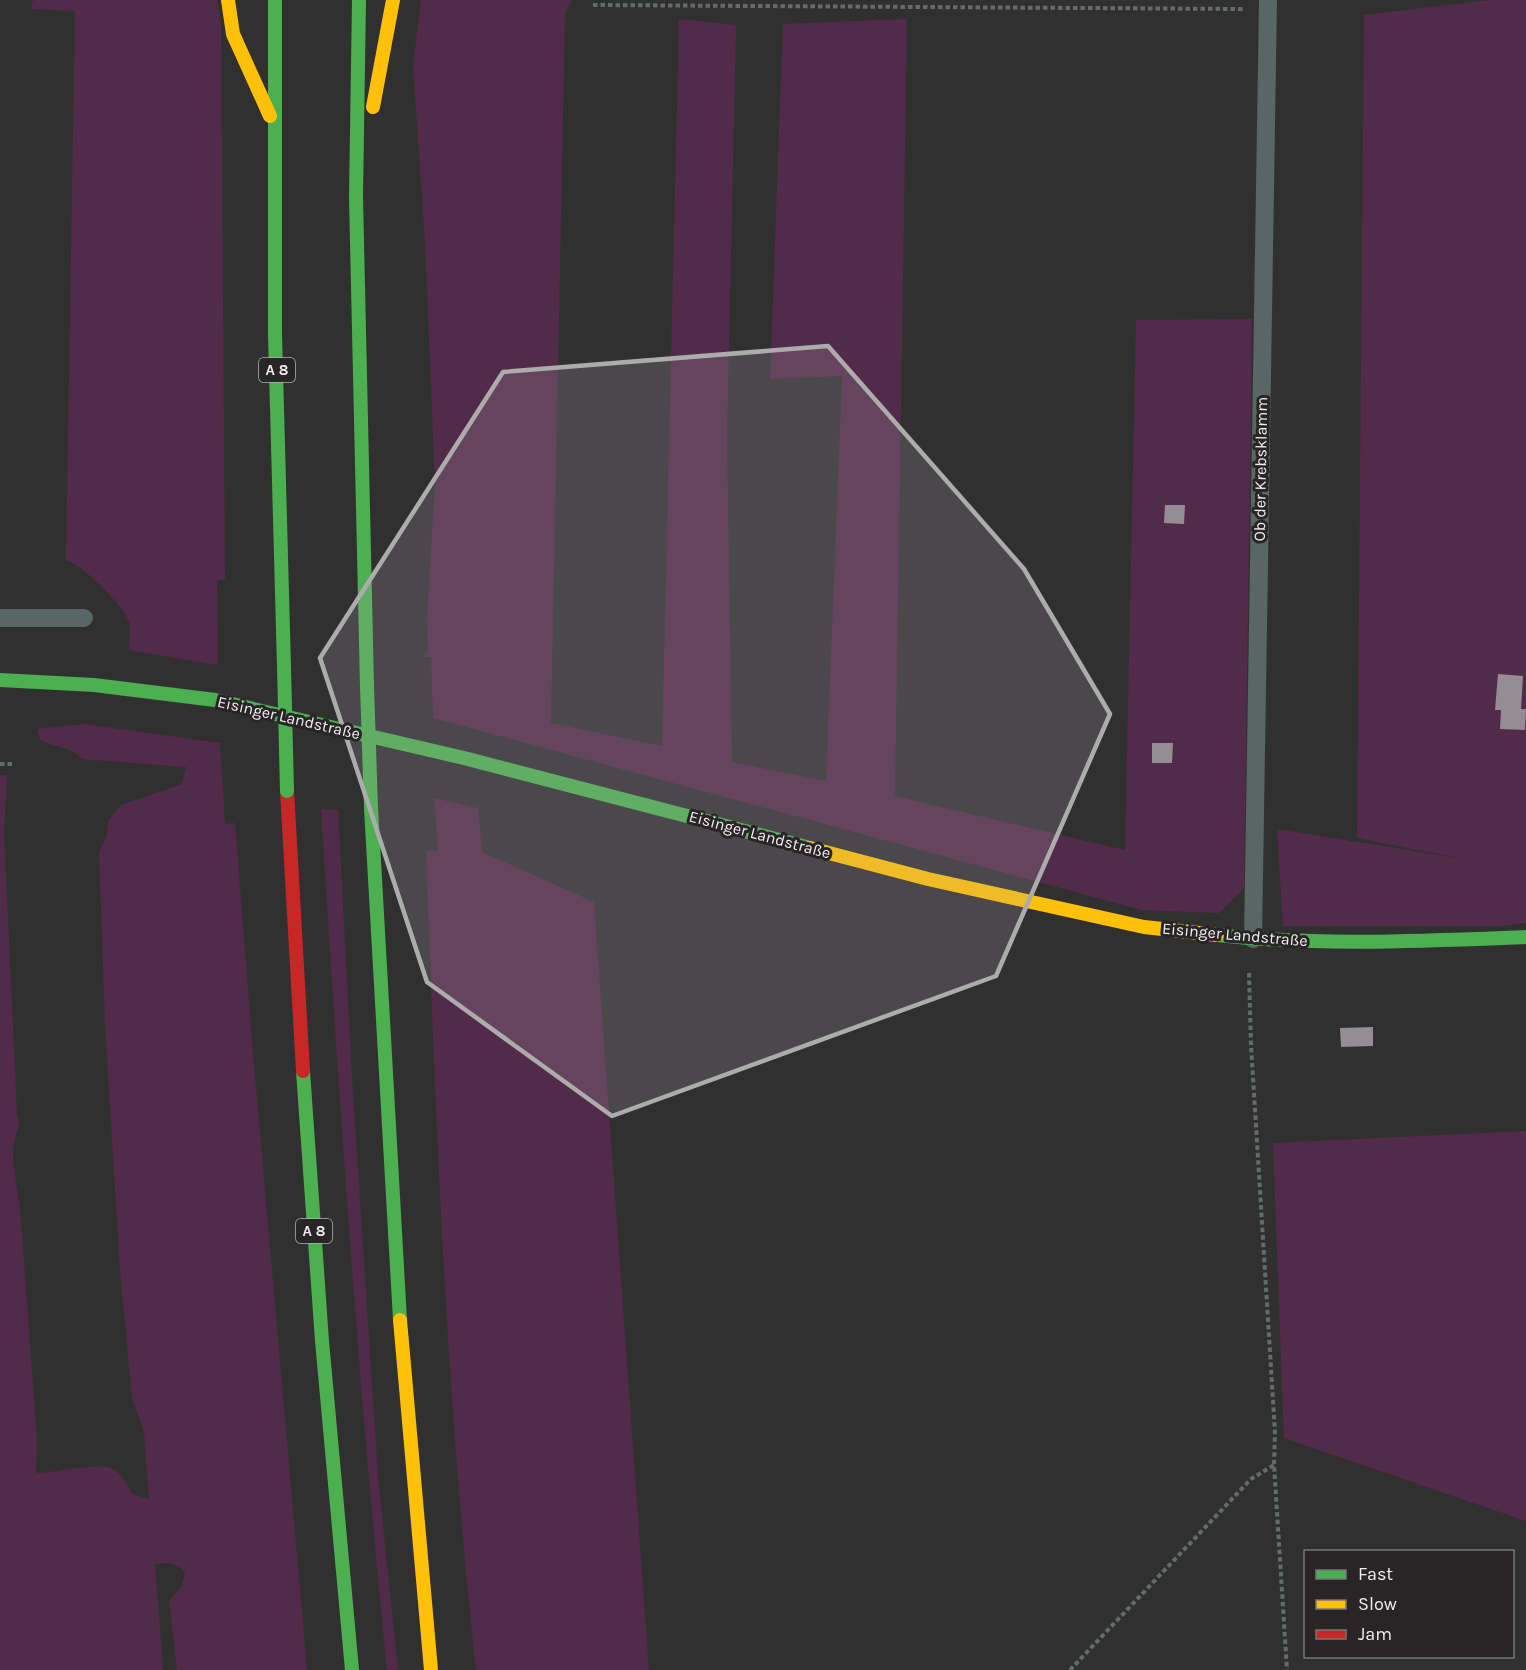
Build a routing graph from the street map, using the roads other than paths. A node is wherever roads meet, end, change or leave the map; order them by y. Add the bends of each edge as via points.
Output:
1 (228, 0) edge
2 (275, 0) edge
3 (359, 0) edge
4 (393, 0) edge
5 (1268, 4) edge
6 (274, 123) junction
7 (356, 197) junction
8 (0, 618) edge
9 (84, 618) dead end
10 (0, 680) edge
11 (1526, 938) edge
12 (1253, 939) junction
13 (352, 1670) edge
14 (431, 1670) edge

1 - 6 main road via 233,34
2 - 6 main road, A 8
3 - 7 main road
4 - 7 main road
5 - 12 lane, Ob der Krebsklamm
6 - 13 main road, A 8, bridge via 287,791 323,1349
7 - 14 main road, bridge via 371,808 397,1281
8 - 9 lane
10 - 12 main road, Eisinger Landstraße via 94,685 215,700 464,758 928,879 1144,927
11 - 12 main road, Eisinger Landstraße via 1366,942

